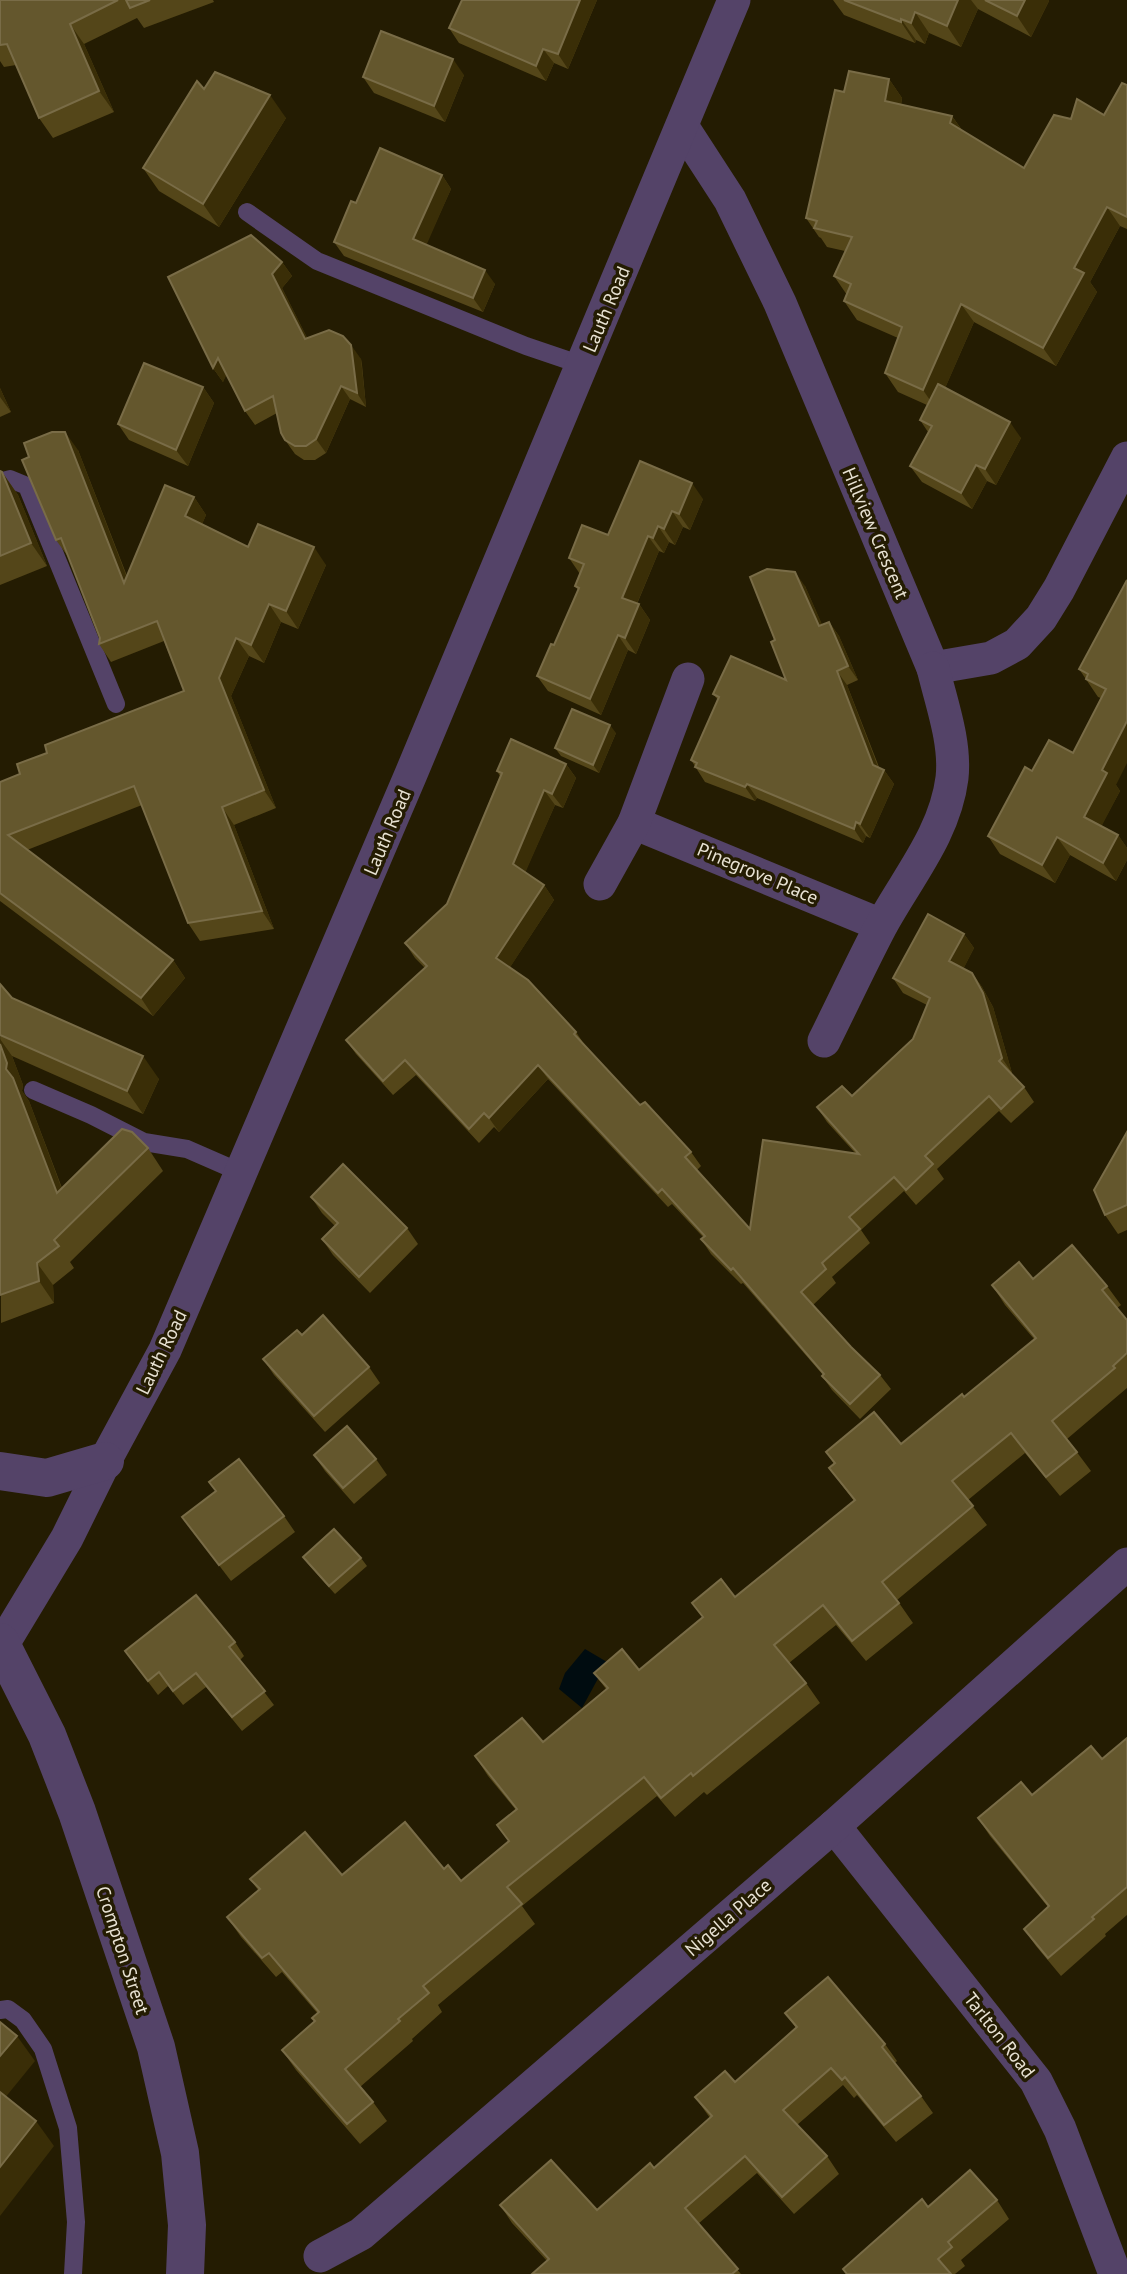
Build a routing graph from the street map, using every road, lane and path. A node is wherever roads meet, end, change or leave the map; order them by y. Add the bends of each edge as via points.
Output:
1 (734, 0) edge
2 (682, 127) junction
3 (247, 212) dead end
4 (582, 365) junction
5 (1127, 458) edge
6 (0, 482) edge
7 (933, 668) junction
8 (688, 679) dead end
9 (116, 704) dead end
10 (634, 823) junction
11 (600, 884) dead end
12 (881, 925) junction
13 (824, 1041) dead end
14 (33, 1090) dead end
15 (242, 1173) junction
16 (105, 1461) junction
17 (0, 1471) edge
18 (1127, 1564) edge
19 (1, 1646) edge
20 (834, 1826) junction
21 (0, 2010) edge
22 (320, 2256) dead end
23 (73, 2274) edge
24 (185, 2274) edge
25 (1115, 2274) edge

1 - 2 street, Lauth Road
2 - 4 street, Lauth Road
2 - 7 street, Hillview Crescent via 730,200 780,303
3 - 4 lane via 317,261
4 - 15 street, Lauth Road
5 - 7 street via 1041,618 1017,644 991,658
6 - 9 lane via 10,479 27,486
7 - 12 street via 949,734 953,776 946,810 930,844
8 - 10 street
10 - 11 street
10 - 12 street, Pinegrove Place
12 - 13 street
14 - 15 lane via 144,1142 187,1149
15 - 16 street, Lauth Road via 165,1350
16 - 17 street via 47,1478
16 - 19 street, Lauth Road via 67,1538
18 - 20 street, Nigella Place
19 - 24 street, Crompton Street via 47,1735 72,1799 156,2047 180,2153 187,2225
20 - 22 street, Nigella Place via 361,2234
20 - 25 street, Tarlton Road via 1036,2081 1060,2129
21 - 23 lane via 8,2009 23,2020 43,2049 68,2128 76,2221

